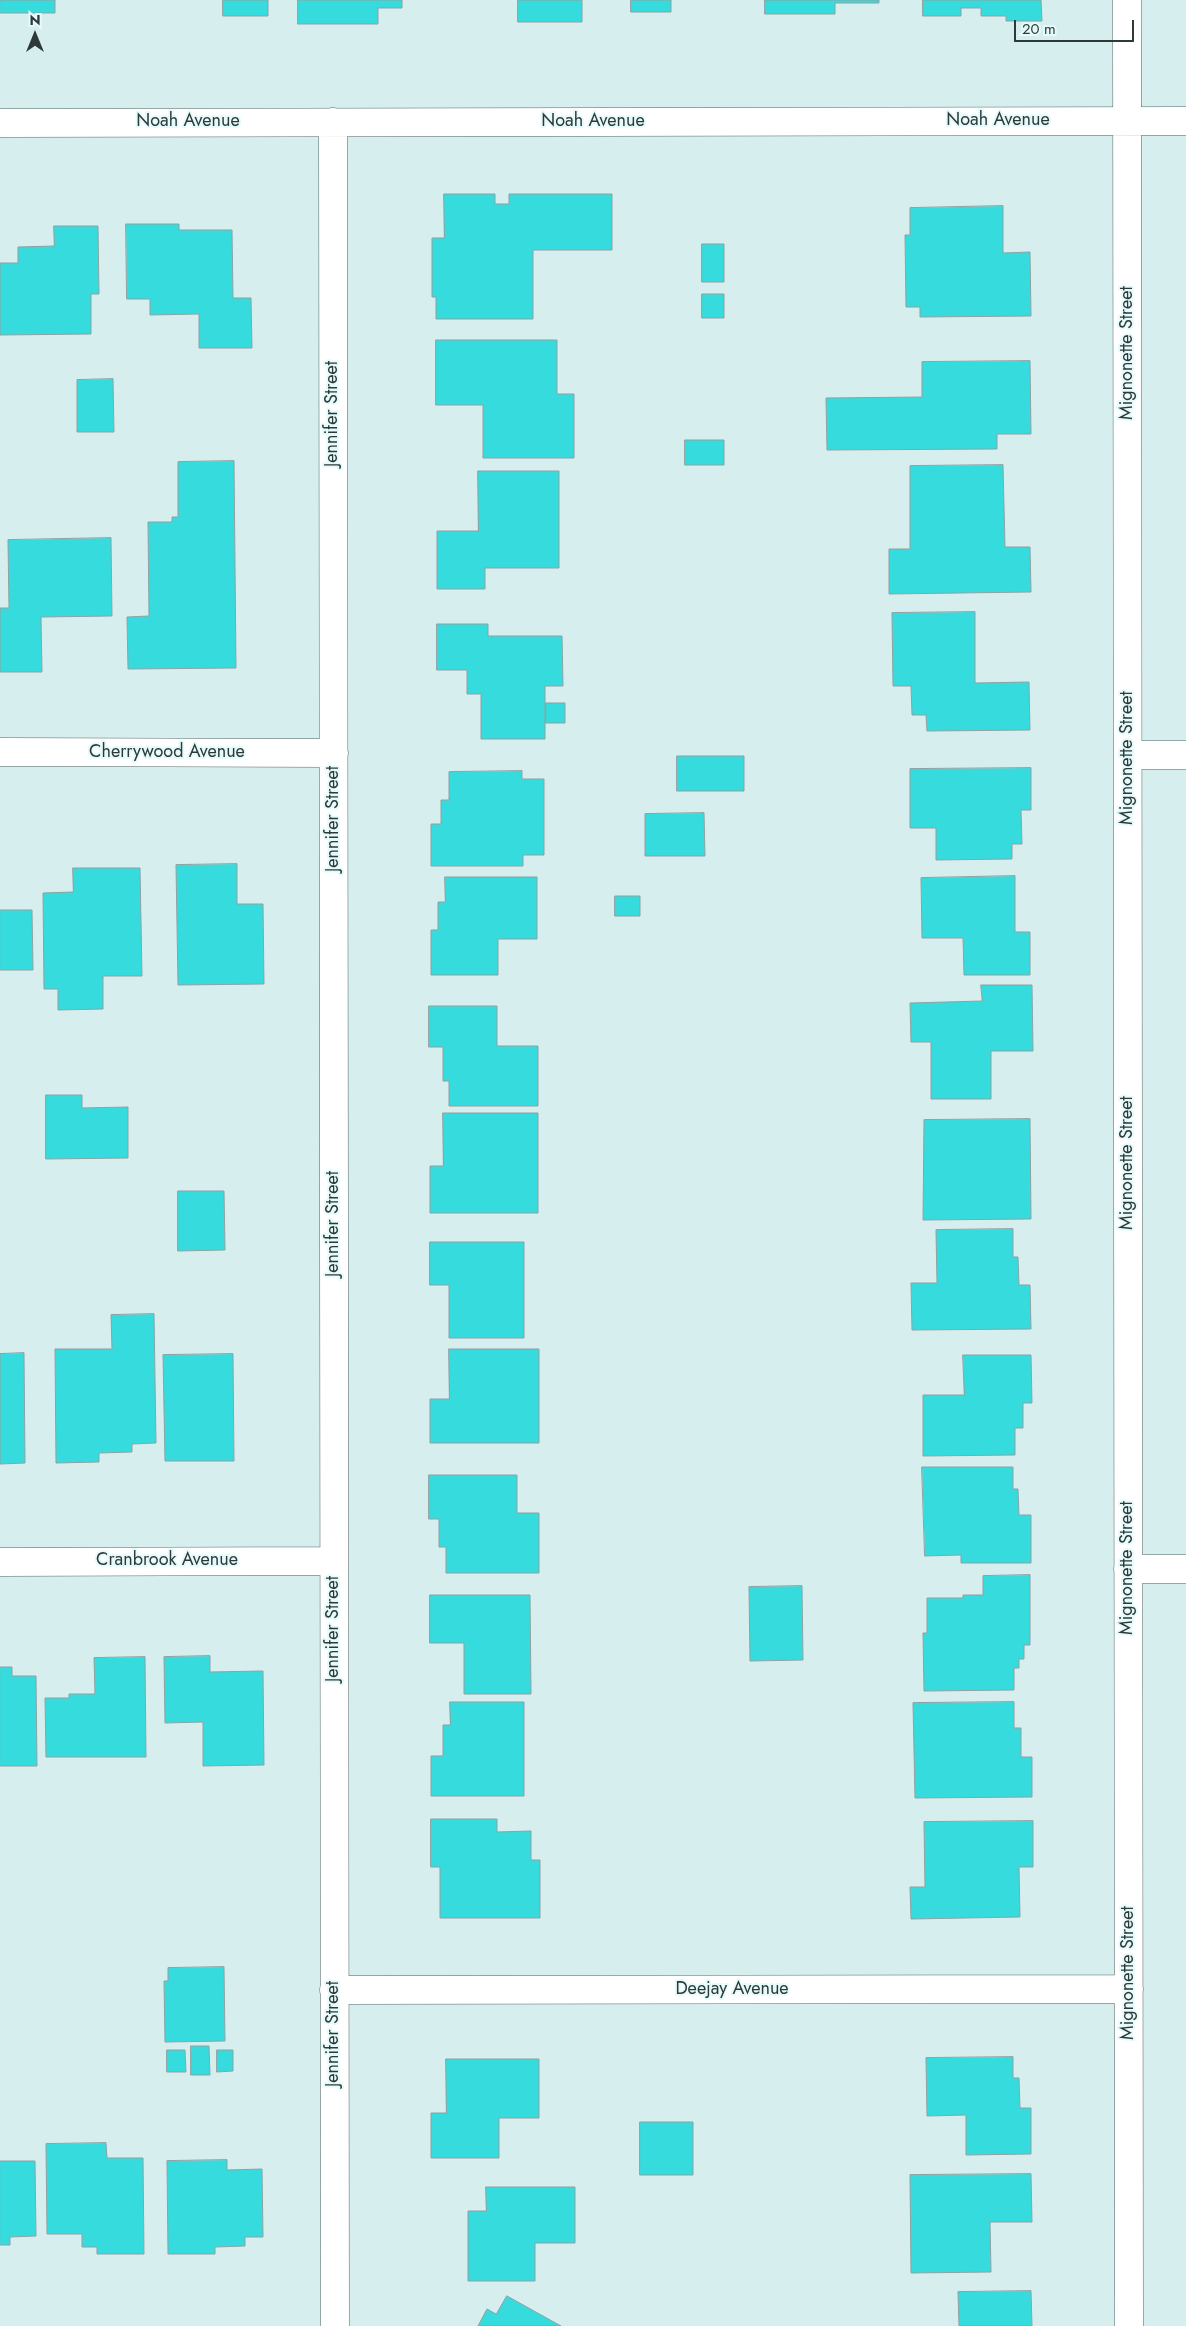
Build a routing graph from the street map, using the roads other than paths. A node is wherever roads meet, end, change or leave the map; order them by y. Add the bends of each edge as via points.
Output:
1 (1127, 0) edge
2 (1127, 121) junction
3 (1186, 121) edge
4 (333, 122) junction
5 (0, 123) edge
6 (0, 752) edge
7 (334, 753) junction
8 (1128, 755) junction
9 (1186, 755) edge
10 (334, 1561) junction
11 (0, 1562) edge
12 (1128, 1569) junction
13 (1186, 1569) edge
14 (1129, 1989) junction
15 (334, 1990) junction
16 (335, 2326) edge
17 (1129, 2326) edge

1 - 2 street, Mignonette Street
2 - 3 street, Noah Avenue
2 - 4 street, Noah Avenue
2 - 8 street, Mignonette Street
4 - 5 street, Noah Avenue
4 - 7 street, Jennifer Street
6 - 7 street, Cherrywood Avenue
7 - 10 street, Jennifer Street
8 - 9 street
8 - 12 street, Mignonette Street
10 - 11 street, Cranbrook Avenue
10 - 15 street, Jennifer Street
12 - 13 street
12 - 14 street, Mignonette Street
14 - 15 street, Deejay Avenue
14 - 17 street, Mignonette Street
15 - 16 street, Jennifer Street

